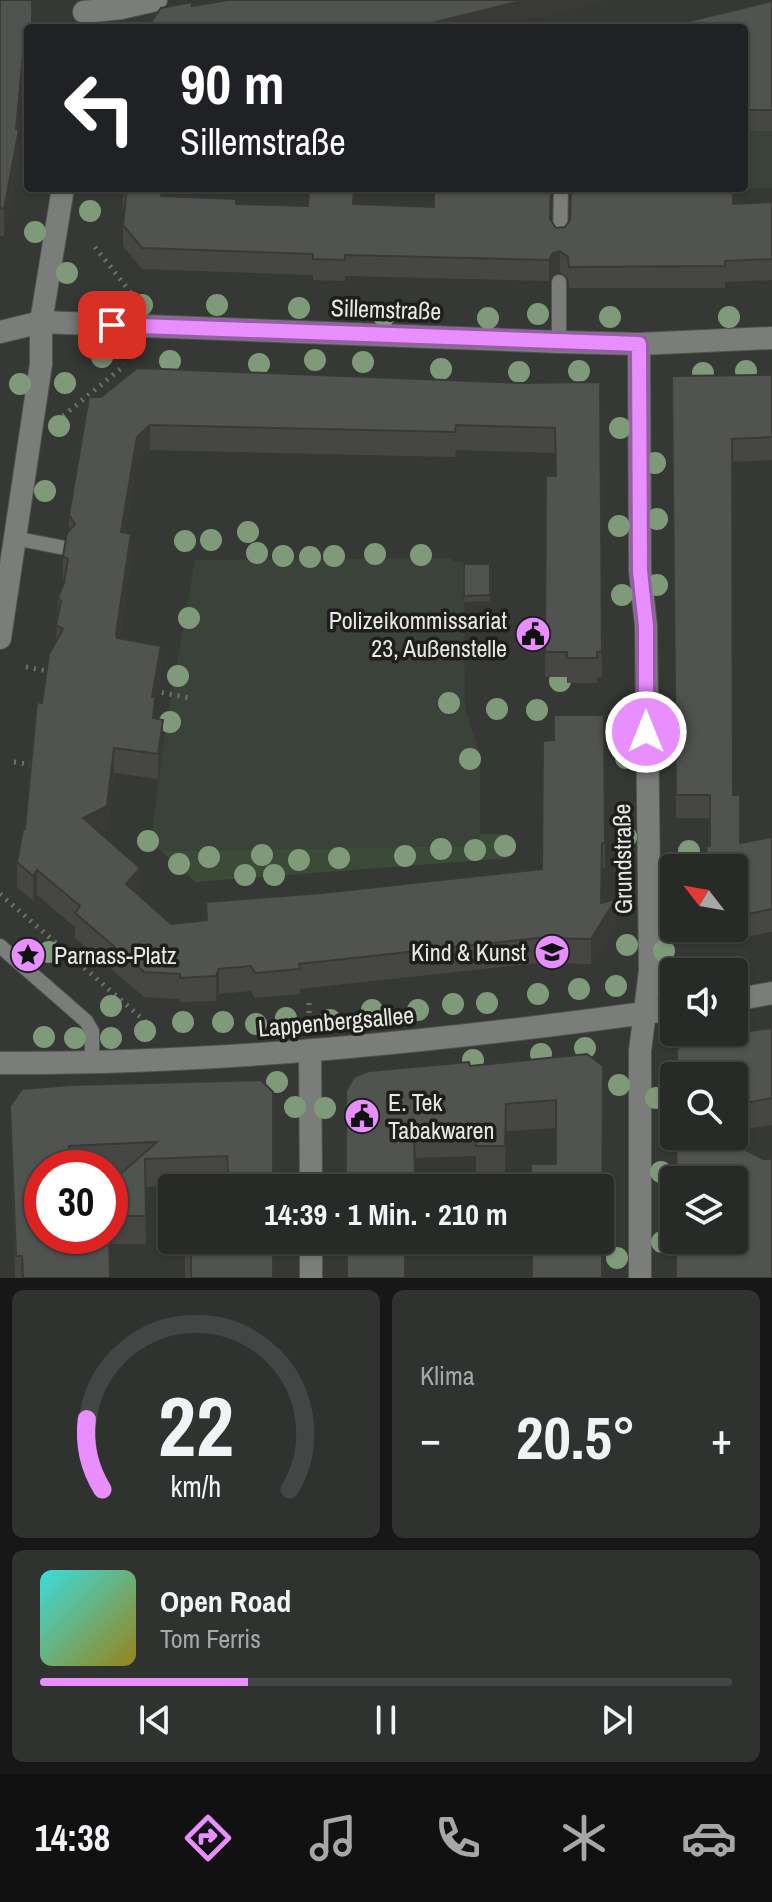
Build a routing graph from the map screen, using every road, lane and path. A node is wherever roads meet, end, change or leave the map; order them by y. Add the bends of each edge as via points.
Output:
1 (156, 0) edge
2 (83, 13) edge
3 (62, 192) edge
4 (561, 192) edge
5 (560, 240) edge
6 (95, 247) dead end
7 (559, 282) dead end
8 (131, 293) dead end
9 (41, 322) junction
10 (0, 332) edge
11 (772, 338) edge
12 (559, 342) junction
13 (639, 344) junction
14 (125, 365) dead end
15 (63, 416) dead end
16 (14, 538) junction
17 (65, 548) edge
18 (0, 638) edge
19 (26, 667) dead end
20 (52, 672) edge
21 (144, 689) edge
22 (190, 698) dead end
23 (14, 762) dead end
24 (39, 766) edge
25 (0, 894) edge
26 (0, 946) edge
27 (772, 993) edge
28 (748, 997) edge
29 (660, 1011) edge
30 (644, 1013) junction
31 (146, 1022) dead end
32 (310, 1051) junction
33 (0, 1063) edge
34 (92, 1063) junction
35 (311, 1174) edge
36 (311, 1254) edge
37 (311, 1278) edge
38 (640, 1278) edge

1 - 2 street
3 - 9 street
4 - 5 lane
6 - 8 path
7 - 12 lane
9 - 10 street, Sillemstraße
9 - 12 street, Sillemstraße
9 - 16 street via 41,364
11 - 13 street, Sillemstraße
12 - 13 street, Sillemstraße
13 - 30 street, Grundstraße via 650,965
14 - 15 path
16 - 17 lane
16 - 18 street
19 - 20 path
21 - 22 path
23 - 24 path
25 - 31 path
26 - 34 lane via 86,1021 92,1031
27 - 28 street
29 - 30 street, Lappenbergsallee
30 - 32 street, Lappenbergsallee
30 - 38 street, Grundstraße
32 - 34 street, Lappenbergsallee
32 - 35 street
33 - 34 street, Lappenbergsallee
36 - 37 street

